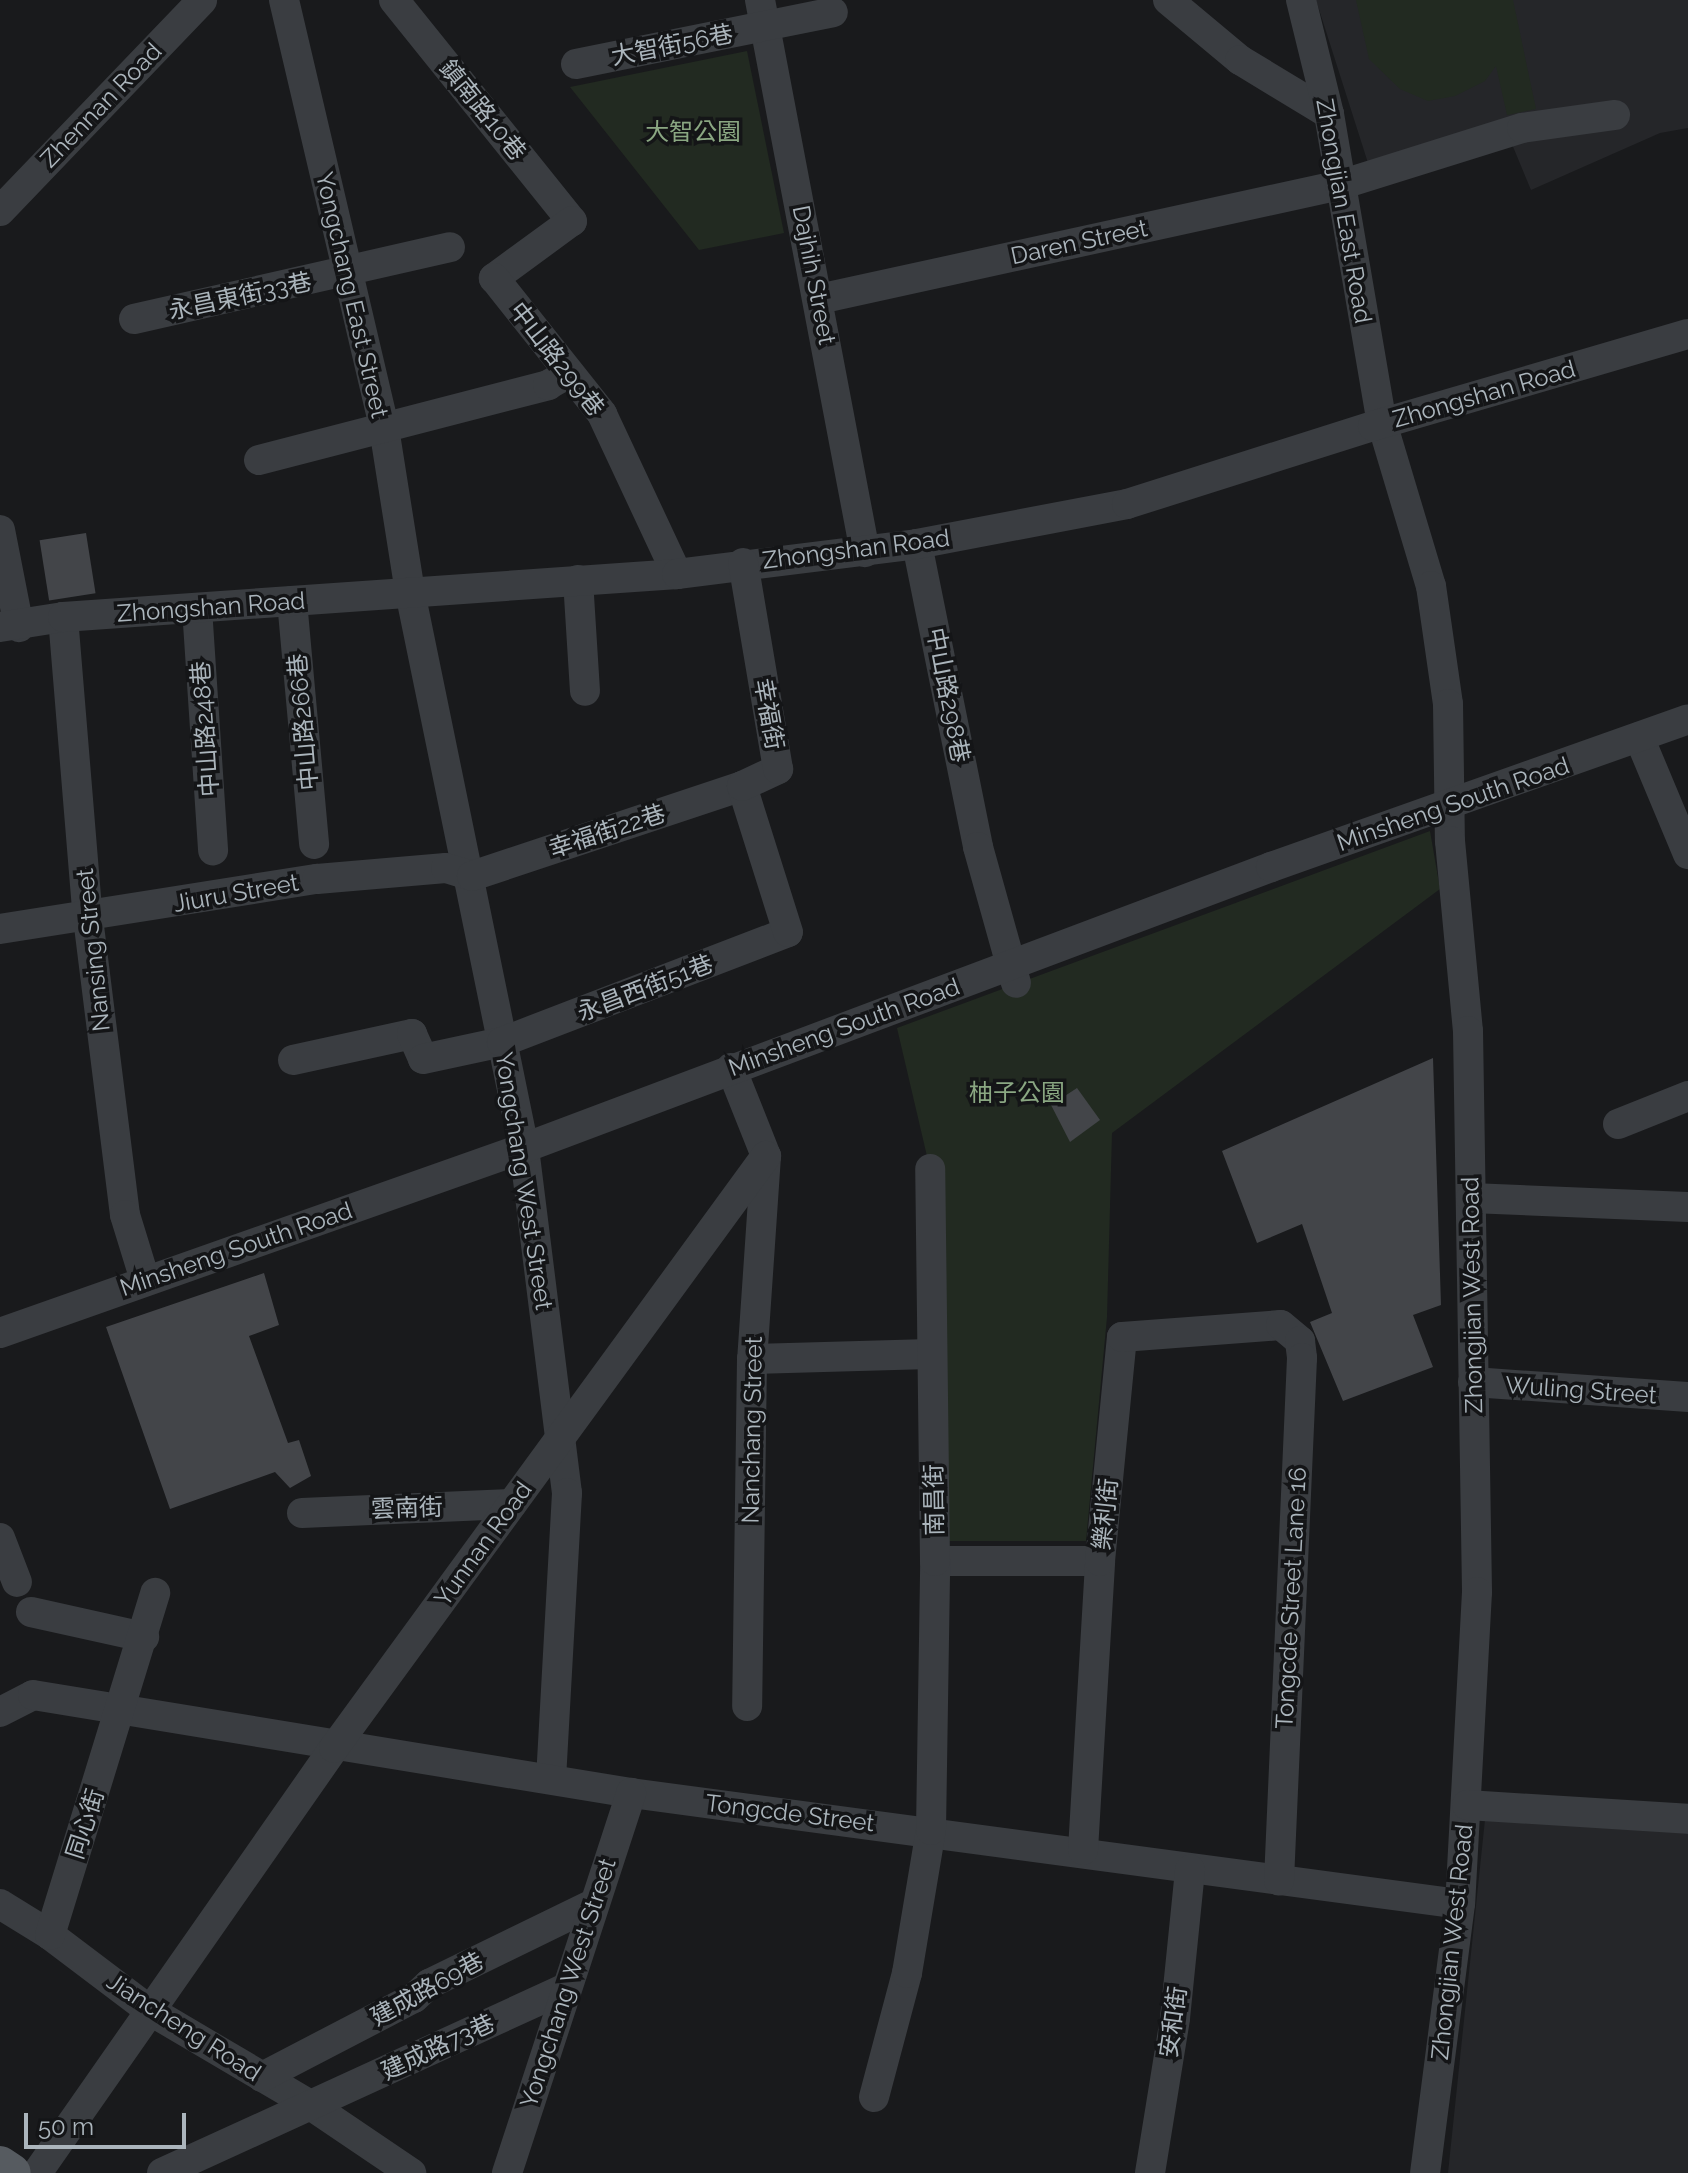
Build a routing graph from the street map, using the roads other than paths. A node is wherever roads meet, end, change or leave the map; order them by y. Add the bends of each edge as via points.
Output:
1 (202, 0) edge
2 (284, 0) edge
3 (394, 0) edge
4 (1168, 0) edge
5 (1301, 0) edge
6 (833, 12) dead end
7 (763, 13) edge
8 (576, 64) dead end
9 (1329, 114) junction
10 (1615, 115) dead end
11 (1340, 185) junction
12 (0, 211) edge
13 (572, 221) joint
14 (450, 247) dead end
15 (346, 273) junction
16 (819, 299) junction
17 (134, 319) dead end
18 (1688, 334) edge
19 (567, 374) junction
20 (1382, 423) junction
21 (384, 428) junction
22 (259, 460) dead end
23 (0, 530) edge
24 (917, 544) junction
25 (865, 552) junction
26 (743, 563) junction
27 (677, 574) junction
28 (578, 580) junction
29 (410, 592) junction
30 (292, 601) junction
31 (197, 608) junction
32 (63, 617) junction
33 (10, 627) edge
34 (585, 691) dead end
35 (1688, 719) edge
36 (1639, 737) junction
37 (742, 786) junction
38 (1451, 807) junction
39 (314, 844) dead end
40 (213, 850) dead end
41 (1688, 854) edge
42 (472, 876) junction
43 (88, 918) junction
44 (0, 929) edge
45 (1014, 974) junction
46 (502, 1042) junction
47 (293, 1060) dead end
48 (731, 1068) junction
49 (1688, 1096) edge
50 (1618, 1124) dead end
51 (524, 1148) junction
52 (766, 1156) junction
53 (930, 1169) dead end
54 (1471, 1198) junction
55 (1688, 1207) edge
56 (145, 1280) junction
57 (0, 1332) edge
58 (930, 1354) junction
59 (752, 1359) junction
60 (1473, 1382) junction
61 (1688, 1397) edge
62 (562, 1436) junction
63 (512, 1504) junction
64 (302, 1513) dead end
65 (0, 1538) edge
66 (935, 1561) junction
67 (1100, 1561) junction
68 (17, 1582) dead end
69 (155, 1593) dead end
70 (31, 1612) dead end
71 (144, 1637) junction
72 (747, 1706) dead end
73 (0, 1712) edge
74 (120, 1713) junction
75 (334, 1748) junction
76 (551, 1778) junction
77 (631, 1793) junction
78 (1467, 1805) junction
79 (1688, 1819) edge
80 (931, 1830) junction
81 (1083, 1850) junction
82 (1190, 1870) junction
83 (1279, 1880) junction
84 (0, 1904) edge
85 (593, 1904) junction
86 (1460, 1904) junction
87 (50, 1935) junction
88 (564, 1989) junction
89 (149, 2010) junction
90 (262, 2077) junction
91 (874, 2097) dead end
92 (312, 2106) junction
93 (0, 2165) edge
94 (12, 2173) edge
95 (37, 2173) edge
96 (162, 2173) edge
97 (411, 2173) edge
98 (507, 2173) edge
99 (1150, 2173) edge
100 (1425, 2173) edge

1 - 12 street, Zhennan Road
2 - 15 street, Yongchang East Street
3 - 13 street, 鎮南路10巷
4 - 9 street via 1240,60
5 - 9 street, Zhongjian East Road
6 - 7 street, 大智街56巷
7 - 8 street, 大智街56巷
7 - 16 street, Dajhih Street
9 - 11 street, Zhongjian East Road
10 - 11 street, Daren Street via 1522,128
11 - 16 street, Daren Street
11 - 20 street, Zhongjian East Road
13 - 19 street, 中山路299巷 via 494,278
14 - 15 street, 永昌東街33巷
15 - 17 street, 永昌東街33巷
15 - 21 street, Yongchang East Street
16 - 25 street, Dajhih Street
18 - 20 street, Zhongshan Road
19 - 21 street via 548,385
19 - 27 street, 中山路299巷 via 602,414
20 - 24 street, Zhongshan Road via 1127,504
20 - 38 street, Zhongjian West Road via 1431,586 1448,704
21 - 22 street
21 - 29 street, Yongchang East Street
23 - 33 street
24 - 25 street, Zhongshan Road
24 - 45 street, 中山路298巷 via 978,847
25 - 26 street, Zhongshan Road
26 - 27 street, Zhongshan Road
26 - 37 street, 幸福街 via 778,769
27 - 28 street, Zhongshan Road
28 - 29 street, Zhongshan Road
28 - 34 street
29 - 30 street, Zhongshan Road
29 - 42 street, Yongchang West Street
30 - 31 street, Zhongshan Road
30 - 39 street, 中山路266巷
31 - 32 street, Zhongshan Road
31 - 40 street, 中山路248巷
32 - 33 street, Zhongshan Road
32 - 43 street, Nansing Street
35 - 36 street, Minsheng South Road
36 - 38 street, Minsheng South Road
36 - 41 street
37 - 42 street, 幸福街22巷
37 - 46 street, 永昌西街51巷 via 788,932
38 - 45 street, Minsheng South Road via 1271,867
38 - 54 street, Zhongjian West Road via 1468,1031
42 - 43 street, Jiuru Street via 446,868 317,879
42 - 46 street, Yongchang West Street
43 - 44 street, Jiuru Street
43 - 56 street, Nansing Street via 125,1215
45 - 48 street, Minsheng South Road
46 - 47 street, 永昌西街51巷 via 423,1059 412,1034
46 - 51 street, Yongchang West Street
48 - 51 street, Minsheng South Road
48 - 52 street
49 - 50 street
51 - 56 street, Minsheng South Road
51 - 62 street, Yongchang West Street
52 - 59 street, Nanchang Street
52 - 62 street, Yunnan Road
53 - 58 street, 南昌街
54 - 55 street
54 - 60 street, Zhongjian West Road
56 - 57 street, Minsheng South Road
58 - 59 street
58 - 66 street, 南昌街
59 - 72 street, Nanchang Street
60 - 61 street, Wuling Street
60 - 78 street, Zhongjian West Road via 1477,1592
62 - 63 street, Yunnan Road
62 - 76 street, Yongchang West Street via 567,1493
63 - 64 street, 雲南街
63 - 75 street, Yunnan Road
65 - 68 street
66 - 67 street
66 - 80 street, 南昌街
67 - 81 street, 樂利街
67 - 83 street, Tongcde Street Lane 16 via 1122,1337 1281,1325 1300,1341 1302,1358
69 - 71 street, 同心街
70 - 71 street
71 - 74 street, 同心街
73 - 74 street via 33,1695
74 - 75 street, Tongcde Street via 275,1733
74 - 87 street, 同心街
75 - 76 street, Tongcde Street
75 - 89 street, Yunnan Road
76 - 77 street, Tongcde Street
77 - 80 street, Tongcde Street
77 - 85 street, Yongchang West Street
78 - 79 street
78 - 86 street, Zhongjian West Road
80 - 81 street, Tongcde Street
80 - 91 street, 南昌街 via 907,1973
81 - 82 street, Tongcde Street
82 - 83 street, Tongcde Street
82 - 99 street, 安和街 via 1175,2018
83 - 86 street, Tongcde Street
84 - 87 street, Jiancheng Road
85 - 88 street, Yongchang West Street
85 - 90 street, 建成路69巷 via 429,1984 414,1998
86 - 100 street, Zhongjian West Road
87 - 89 street, Jiancheng Road
88 - 92 street, 建成路73巷
88 - 98 street, Yongchang West Street
89 - 90 street, Jiancheng Road
89 - 95 street, Yunnan Road
90 - 92 street, Jiancheng Road
92 - 96 street, 建成路73巷
92 - 97 street, Jiancheng Road
93 - 94 main road

